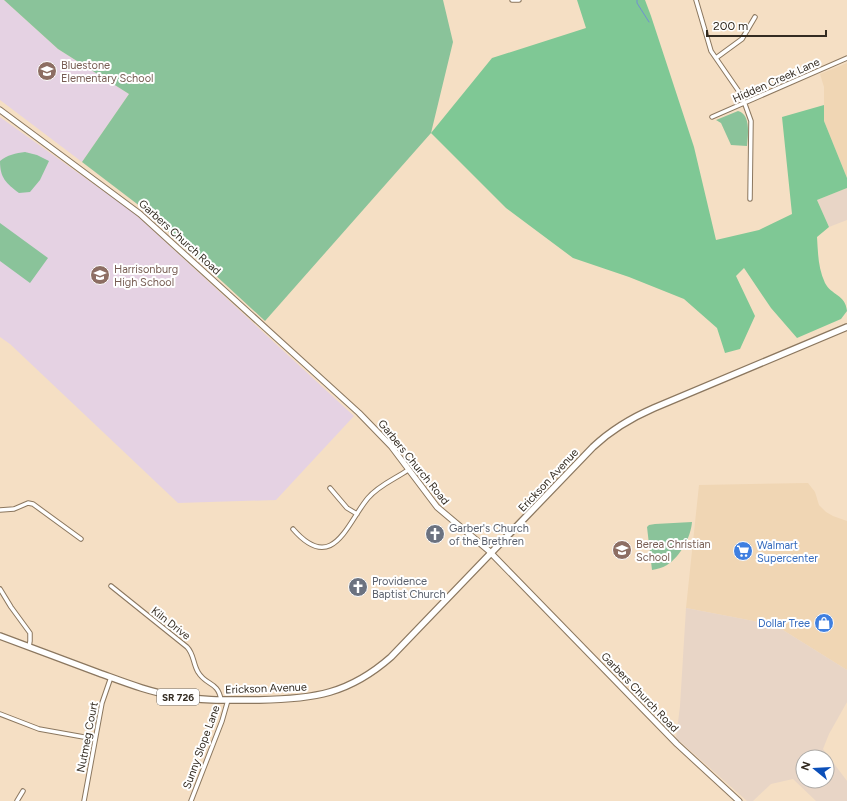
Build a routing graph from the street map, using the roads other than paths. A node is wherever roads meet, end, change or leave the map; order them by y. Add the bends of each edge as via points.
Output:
1 (512, 0) edge
2 (520, 0) edge
3 (696, 0) edge
4 (755, 17) dead end
5 (716, 58) junction
6 (847, 58) edge
7 (745, 103) junction
8 (0, 110) edge
9 (712, 117) dead end
10 (750, 199) dead end
11 (847, 327) edge
12 (408, 470) junction
13 (330, 488) dead end
14 (0, 510) edge
15 (357, 514) junction
16 (294, 529) dead end
17 (81, 539) dead end
18 (492, 553) junction
19 (111, 586) dead end
20 (0, 589) edge
21 (0, 636) edge
22 (29, 647) junction
23 (111, 677) junction
24 (221, 700) junction
25 (228, 700) junction
26 (0, 714) edge
27 (96, 739) junction
28 (23, 791) dead end
29 (17, 801) edge
30 (84, 801) edge
31 (191, 801) edge
32 (739, 801) edge

1 - 2 street
3 - 5 street via 709,44
4 - 5 street via 742,39
5 - 7 street
6 - 7 street, Hidden Creek Lane
7 - 9 street, Hidden Creek Lane
7 - 10 street via 751,125
8 - 12 street, Garbers Church Road via 112,192 155,227 360,413
11 - 18 main road, Erickson Avenue via 625,422 593,447
12 - 15 street via 375,491
12 - 18 street, Garbers Church Road via 439,510
13 - 15 street
14 - 17 street via 33,504
15 - 16 street via 342,537 326,546 309,544
18 - 25 main road, Erickson Avenue / SR 726 via 391,657 363,678 335,691 306,698
18 - 32 street, Garbers Church Road via 677,744
19 - 24 street, Kiln Drive via 187,647 192,653 198,673 216,687
20 - 22 street via 30,633
21 - 22 main road, Erickson Avenue / SR 726
22 - 23 main road, Erickson Avenue / SR 726
23 - 24 main road, Erickson Avenue / SR 726 via 163,694
23 - 27 street, Nutmeg Court via 102,703
24 - 25 main road, Erickson Avenue / SR 726
25 - 31 street, Sunny Slope Lane
26 - 27 street via 39,729
27 - 30 street, Nutmeg Court
28 - 29 street

